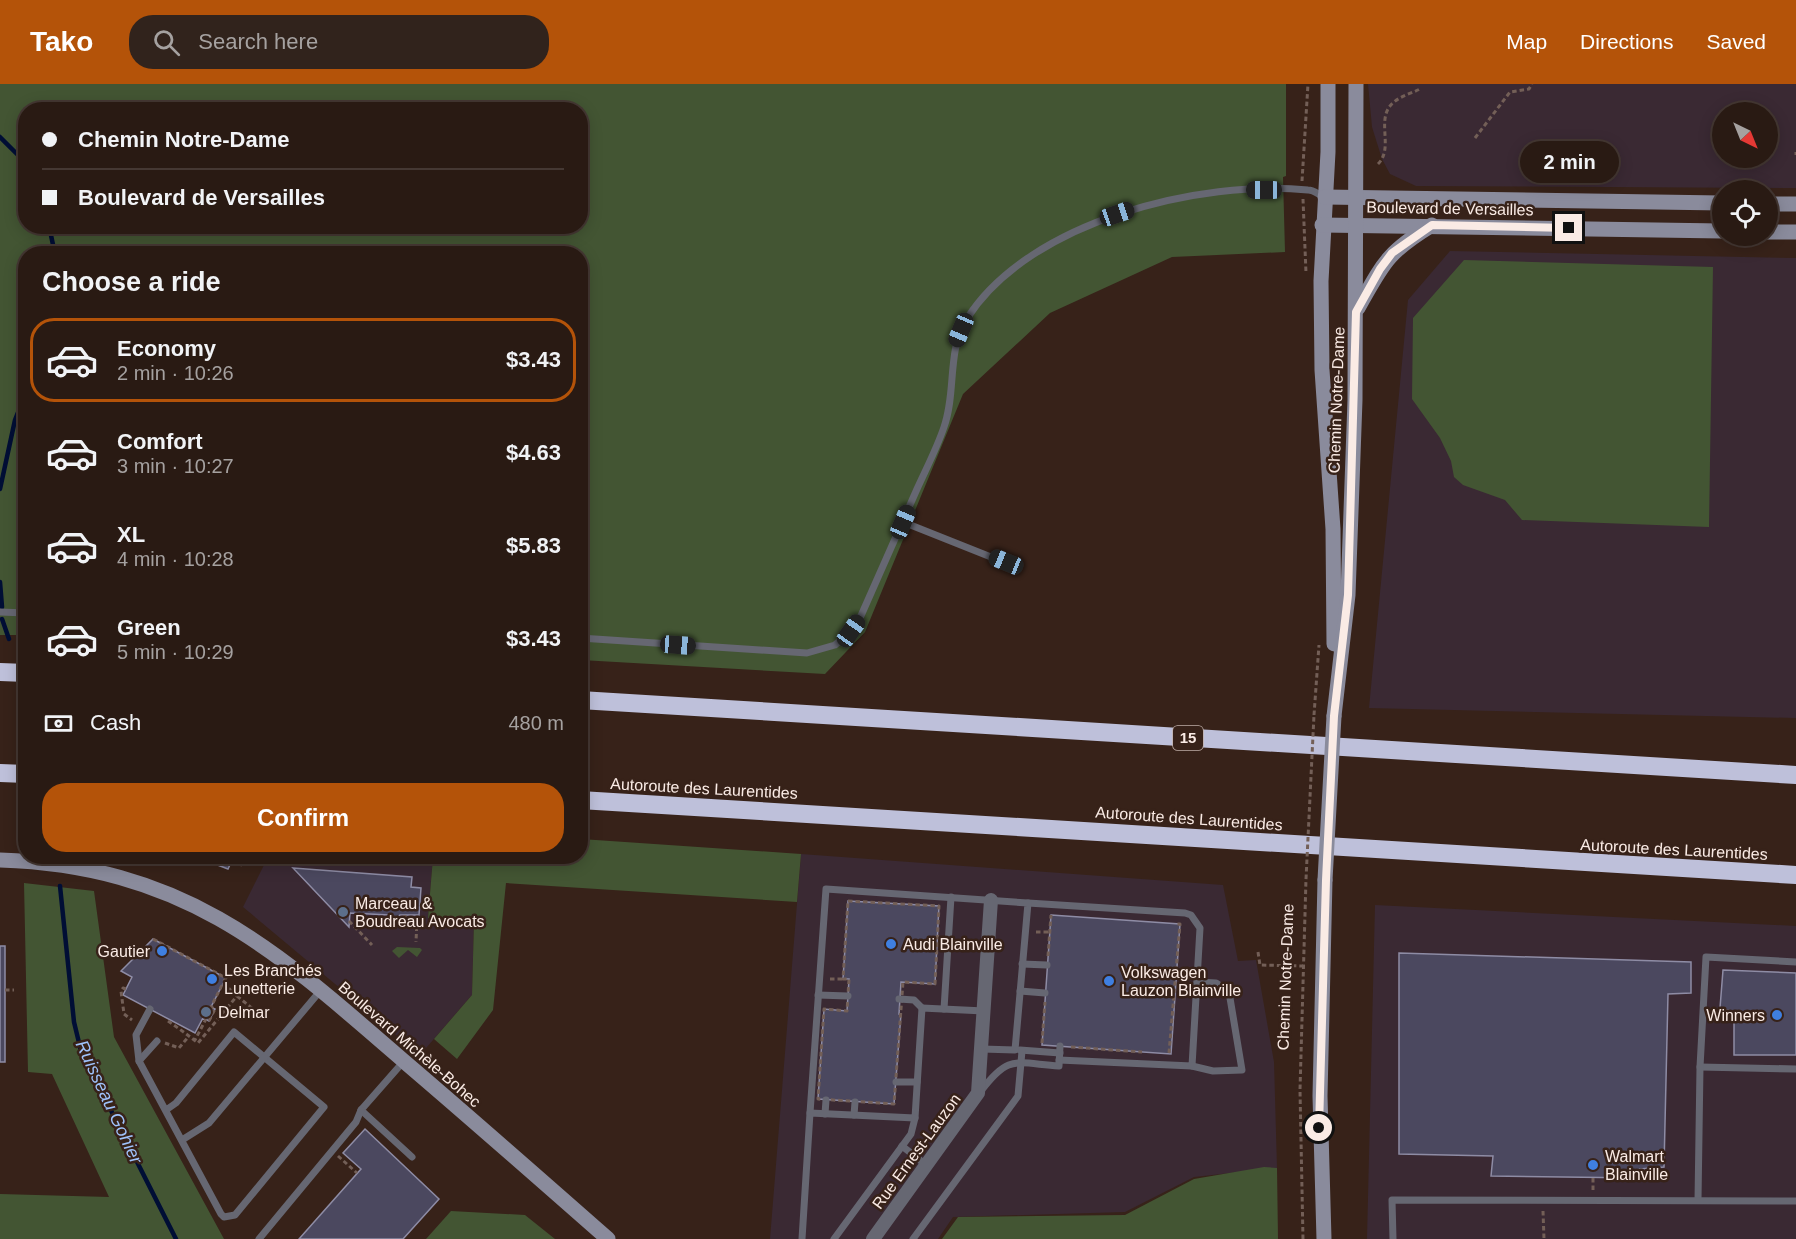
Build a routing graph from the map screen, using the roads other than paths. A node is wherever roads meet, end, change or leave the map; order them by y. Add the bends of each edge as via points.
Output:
1 (1328, 84) edge
2 (1356, 84) edge
3 (1324, 197) junction
4 (1356, 198) junction
5 (1712, 203) edge
6 (1778, 204) edge
7 (1796, 204) edge
8 (1322, 225) junction
9 (1356, 225) junction
10 (1432, 225) junction
11 (1712, 231) edge
12 (1778, 232) edge
13 (1796, 232) edge
14 (1356, 312) junction
15 (903, 522) junction
16 (1006, 562) dead end
17 (0, 612) edge
18 (18, 613) edge
19 (588, 639) edge
20 (0, 672) edge
21 (18, 673) edge
22 (588, 700) edge
23 (1334, 716) junction
24 (0, 773) edge
25 (18, 774) edge
26 (1796, 775) edge
27 (588, 800) edge
28 (0, 860) edge
29 (18, 861) edge
30 (54, 864) edge
31 (1796, 875) edge
32 (951, 897) junction
33 (991, 900) junction
34 (1028, 903) junction
35 (1796, 962) edge
36 (1022, 964) junction
37 (1047, 965) road end
38 (1198, 982) junction
39 (321, 990) junction
40 (1020, 991) junction
41 (1045, 993) road end
42 (818, 995) junction
43 (848, 996) dead end
44 (899, 999) dead end
45 (922, 1008) junction
46 (150, 1009) dead end
47 (944, 1009) junction
48 (984, 1011) junction
49 (157, 1041) road end
50 (982, 1049) junction
51 (1019, 1050) junction
52 (1060, 1056) junction
53 (265, 1057) junction
54 (139, 1060) junction
55 (404, 1061) junction
56 (1021, 1064) junction
57 (1192, 1066) junction
58 (1700, 1067) junction
59 (1796, 1069) edge
60 (896, 1082) dead end
61 (917, 1082) junction
62 (826, 1100) road end
63 (974, 1100) junction
64 (855, 1102) road end
65 (166, 1110) junction
66 (361, 1110) junction
67 (810, 1113) junction
68 (825, 1114) junction
69 (854, 1115) junction
70 (915, 1118) junction
71 (182, 1140) junction
72 (902, 1146) junction
73 (412, 1157) dead end
74 (926, 1165) junction
75 (1698, 1200) junction
76 (1796, 1201) edge
77 (259, 1239) edge
78 (608, 1239) edge
79 (802, 1239) edge
80 (834, 1239) edge
81 (873, 1239) edge
82 (913, 1239) edge
83 (1324, 1239) edge
84 (1393, 1239) edge

1 - 3 street, Chemin Notre-Dame
2 - 4 street, Chemin Notre-Dame
3 - 4 street, Boulevard de Versailles
3 - 8 street, Chemin Notre-Dame
3 - 15 lane via 1311,190 1245,190 1162,200 1055,242 1012,272 978,304 961,330 953,355 949,412
4 - 5 street, Boulevard de Versailles
4 - 9 street, Chemin Notre-Dame
6 - 7 street
8 - 9 street, Boulevard de Versailles
8 - 23 street, Chemin Notre-Dame via 1322,370 1333,529
9 - 10 street, Boulevard de Versailles
9 - 14 street, Chemin Notre-Dame
10 - 11 street, Boulevard de Versailles
10 - 14 street via 1392,253
12 - 13 street
14 - 23 street, Chemin Notre-Dame via 1348,595
15 - 16 lane
15 - 19 lane via 860,618 843,640 827,649 772,652
17 - 18 lane
20 - 21 highway
22 - 26 highway, 15
23 - 83 street, Chemin Notre-Dame, bridge via 1319,1117
24 - 25 highway
27 - 31 highway, Autoroute des Laurentides
28 - 29 street, Boulevard Michèle-Bohec
30 - 39 street, Boulevard Michèle-Bohec via 95,870 176,896 233,925
32 - 33 lane
32 - 42 lane via 826,889
32 - 47 lane
33 - 34 lane
33 - 48 street, Rue Ernest-Lauzon
34 - 36 lane
34 - 38 lane via 1191,915 1201,933
35 - 58 lane via 1706,957
36 - 37 lane
36 - 40 lane
38 - 57 lane
38 - 57 lane via 1216,983 1229,992 1242,1070 1213,1071
39 - 53 lane
39 - 55 street, Boulevard Michèle-Bohec
40 - 41 lane
40 - 51 lane
42 - 43 lane
42 - 67 lane
44 - 45 lane via 914,1000
45 - 47 lane
45 - 61 lane
46 - 54 lane via 136,1035
47 - 48 lane
48 - 50 street, Rue Ernest-Lauzon
49 - 54 lane
50 - 51 lane
50 - 63 street, Rue Ernest-Lauzon via 980,1088
51 - 52 lane
51 - 56 lane
52 - 56 lane
52 - 57 lane
53 - 65 lane via 234,1032
53 - 71 lane via 209,1123
53 - 71 lane via 324,1107 231,1218 221,1214
54 - 65 lane
55 - 66 lane
55 - 78 street, Boulevard Michèle-Bohec
56 - 63 lane via 1000,1068
56 - 82 lane via 1018,1096
58 - 59 lane
58 - 75 lane
60 - 61 lane
61 - 70 lane
62 - 68 lane
63 - 74 street, Rue Ernest-Lauzon
64 - 69 lane
65 - 71 lane
66 - 73 lane
66 - 77 lane via 356,1122
67 - 68 lane
67 - 79 lane
68 - 69 lane
69 - 70 lane
70 - 72 lane via 914,1129
72 - 74 lane
72 - 80 lane
74 - 81 street, Rue Ernest-Lauzon
75 - 76 lane
75 - 84 lane via 1392,1200

